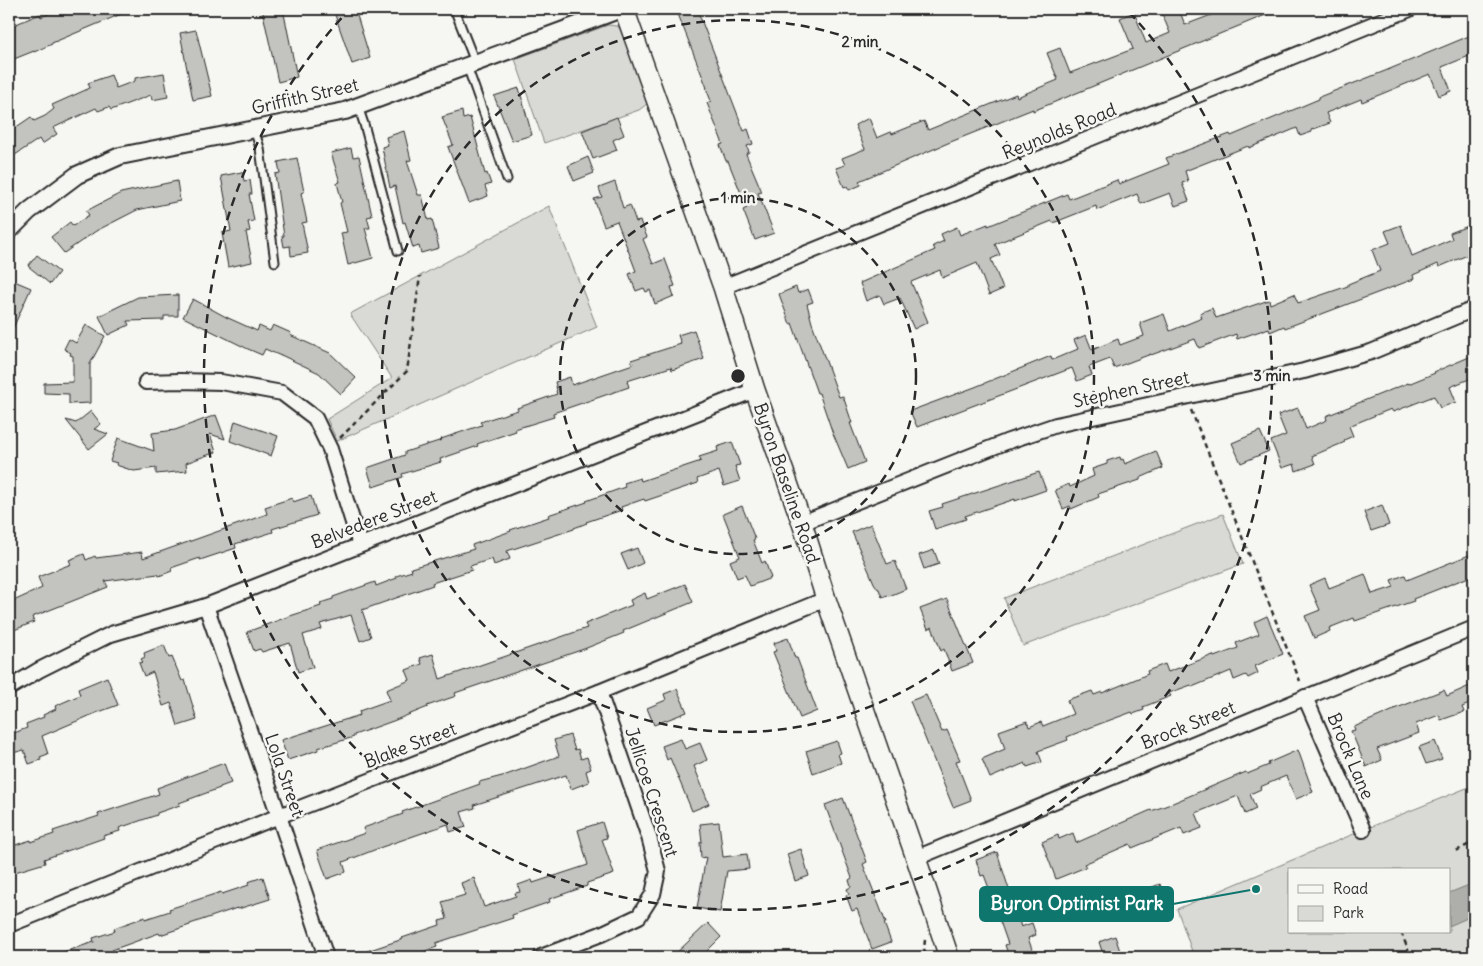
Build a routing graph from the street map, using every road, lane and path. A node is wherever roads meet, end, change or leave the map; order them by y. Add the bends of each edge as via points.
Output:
1 (623, 9) edge
2 (1410, 9) edge
3 (455, 11) dead end
4 (471, 64) junction
5 (358, 106) junction
6 (254, 129) junction
7 (507, 179) dead end
8 (9, 231) edge
9 (398, 251) dead end
10 (275, 262) dead end
11 (420, 276) dead end
12 (723, 287) junction
13 (1474, 309) edge
14 (146, 382) dead end
15 (755, 390) junction
16 (1191, 408) dead end
17 (337, 441) dead end
18 (802, 523) junction
19 (360, 545) junction
20 (826, 599) junction
21 (206, 606) junction
22 (1474, 628) edge
23 (1300, 681) dead end
24 (9, 688) edge
25 (599, 692) junction
26 (1305, 696) junction
27 (279, 816) junction
28 (1363, 830) dead end
29 (1474, 842) edge
30 (1456, 851) dead end
31 (916, 858) junction
32 (9, 924) edge
33 (1402, 934) edge
34 (326, 957) edge
35 (542, 957) edge
36 (949, 957) edge
37 (1411, 957) edge

1 - 4 street, Griffith Street
1 - 12 main road, Byron Baseline Road
2 - 12 street, Reynolds Road
3 - 4 lane
4 - 5 street, Griffith Street
4 - 7 lane
5 - 6 street, Griffith Street
5 - 9 lane
6 - 8 street, Griffith Street via 120,156 77,175 29,211
6 - 10 lane via 260,148
11 - 17 path via 408,371
12 - 15 main road, Byron Baseline Road
13 - 18 street, Stephen Street via 1371,352 1304,371 1056,425
14 - 19 street via 220,382 282,393 315,418 330,449
15 - 18 main road, Byron Baseline Road
15 - 19 street, Belvedere Street
16 - 23 path
18 - 20 main road, Byron Baseline Road
19 - 21 street, Belvedere Street
20 - 25 street, Blake Street
20 - 31 main road, Byron Baseline Road
21 - 24 street, Belvedere Street via 111,634
21 - 27 street, Lola Street
22 - 26 street, Brock Street
25 - 27 street, Blake Street
25 - 35 street, Jellicoe Crescent via 658,871 655,886 639,916
26 - 28 street, Brock Lane
26 - 31 street, Brock Street
27 - 32 street, Blake Street
27 - 34 street, Lola Street
29 - 30 path
31 - 36 main road, Byron Baseline Road
33 - 37 path

